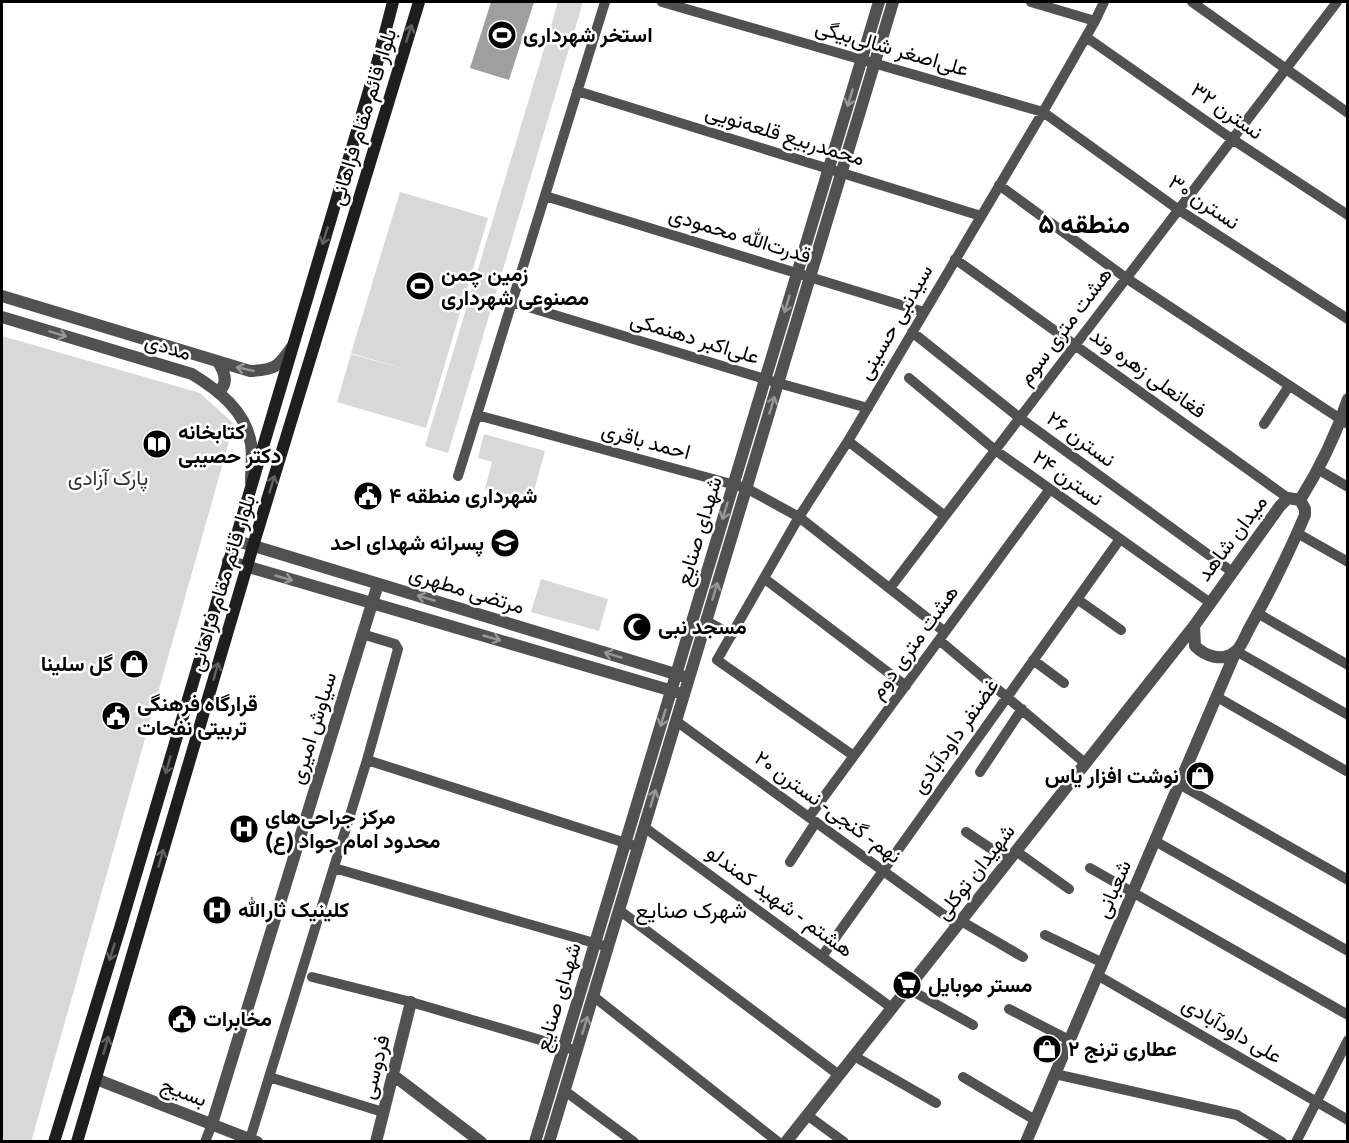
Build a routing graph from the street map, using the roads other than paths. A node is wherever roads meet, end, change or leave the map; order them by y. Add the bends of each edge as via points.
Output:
1 (393, 2) edge
2 (419, 2) edge
3 (605, 2) edge
4 (662, 2) edge
5 (879, 2) edge
6 (893, 2) edge
7 (1031, 2) edge
8 (1104, 2) edge
9 (1192, 2) edge
10 (1338, 2) edge
11 (1095, 21) junction
12 (1086, 37) junction
13 (862, 59) junction
14 (874, 63) junction
15 (1287, 68) junction
16 (577, 91) junction
17 (1043, 112) junction
18 (1347, 112) edge
19 (1233, 139) junction
20 (828, 169) junction
21 (842, 173) junction
22 (999, 185) junction
23 (545, 196) junction
24 (1179, 210) junction
25 (1347, 215) edge
26 (981, 216) junction
27 (955, 259) junction
28 (797, 273) junction
29 (810, 277) junction
30 (1126, 278) junction
31 (2, 296) edge
32 (512, 302) junction
33 (924, 312) junction
34 (2, 317) edge
35 (1347, 319) edge
36 (912, 332) junction
37 (1075, 345) junction
38 (292, 346) junction
39 (218, 362) junction
40 (909, 378) dead end
41 (765, 379) junction
42 (778, 383) junction
43 (1289, 386) junction
44 (219, 391) junction
45 (1347, 399) edge
46 (868, 408) junction
47 (477, 415) junction
48 (1020, 418) junction
49 (1344, 422) edge
50 (1264, 424) dead end
51 (848, 441) junction
52 (995, 450) junction
53 (1319, 470) junction
54 (458, 476) dead end
55 (733, 485) junction
56 (251, 486) junction
57 (1347, 487) edge
58 (746, 488) junction
59 (1050, 489) junction
60 (1294, 499) junction
61 (945, 516) junction
62 (799, 517) junction
63 (1297, 533) junction
64 (1120, 539) junction
65 (234, 540) junction
66 (253, 546) junction
67 (228, 561) junction
68 (1347, 562) edge
69 (247, 567) junction
70 (1231, 571) junction
71 (765, 579) junction
72 (378, 584) junction
73 (890, 588) junction
74 (1077, 599) junction
75 (1209, 602) junction
76 (372, 603) junction
77 (1257, 613) junction
78 (706, 621) junction
79 (1194, 626) junction
80 (1121, 630) dead end
81 (362, 634) junction
82 (732, 635) junction
83 (942, 636) junction
84 (1236, 651) junction
85 (1033, 660) junction
86 (1347, 665) edge
87 (676, 674) junction
88 (689, 678) junction
89 (1064, 683) dead end
90 (906, 686) junction
91 (671, 690) junction
92 (684, 694) junction
93 (1007, 697) junction
94 (1217, 697) junction
95 (1022, 709) junction
96 (1347, 715) edge
97 (676, 721) junction
98 (854, 756) junction
99 (367, 760) junction
100 (1086, 763) junction
101 (980, 772) dead end
102 (1347, 772) edge
103 (1179, 784) junction
104 (813, 820) junction
105 (644, 827) junction
106 (966, 832) dead end
107 (1155, 841) junction
108 (625, 843) junction
109 (638, 847) junction
110 (1012, 856) junction
111 (790, 862) dead end
112 (334, 868) junction
113 (1090, 868) dead end
114 (883, 871) junction
115 (1347, 880) edge
116 (1068, 889) dead end
117 (1133, 891) junction
118 (619, 910) junction
119 (959, 923) junction
120 (1045, 935) dead end
121 (594, 944) junction
122 (608, 947) junction
123 (1347, 951) edge
124 (823, 956) junction
125 (1023, 957) dead end
126 (1103, 963) junction
127 (1097, 975) junction
128 (312, 977) dead end
129 (907, 988) junction
130 (593, 996) junction
131 (411, 1002) junction
132 (892, 1008) junction
133 (1010, 1009) dead end
134 (1347, 1015) edge
135 (973, 1025) dead end
136 (1070, 1040) junction
137 (1347, 1041) edge
138 (563, 1047) junction
139 (577, 1051) junction
140 (854, 1056) junction
141 (1055, 1074) junction
142 (393, 1075) junction
143 (839, 1075) junction
144 (269, 1077) junction
145 (963, 1077) dead end
146 (96, 1079) junction
147 (565, 1091) junction
148 (1316, 1101) junction
149 (936, 1103) dead end
150 (383, 1112) junction
151 (807, 1115) junction
152 (1035, 1120) junction
153 (1347, 1120) edge
154 (212, 1124) junction
155 (254, 1140) edge
156 (54, 1142) edge
157 (77, 1142) edge
158 (205, 1142) edge
159 (376, 1142) edge
160 (481, 1142) edge
161 (535, 1142) edge
162 (549, 1142) edge
163 (634, 1142) edge
164 (778, 1142) edge
165 (786, 1142) edge
166 (844, 1142) edge
167 (1026, 1142) edge
168 (1282, 1142) edge
169 (1296, 1142) edge

1 -> 38 main road, بلوار قائم مقام فراهانی
66 -> 2 main road, بلوار قائم مقام فراهانی
3 - 16 street
4 - 13 street, علی‌اصغر شالی‌بیگی
5 - 13 street, شهدای صنایع
6 - 14 street, شهدای صنایع
7 - 11 street
8 - 11 street, سیدنبی حسینی
9 - 15 street
10 - 15 street, هشت متری سوم
11 - 12 street, سیدنبی حسینی
12 - 17 street, سیدنبی حسینی
12 - 19 street, نسترن ۳۲
13 - 14 street, علی‌اصغر شالی‌بیگی
13 -> 20 street, شهدای صنایع
14 - 17 street, علی‌اصغر شالی‌بیگی
14 - 21 street, شهدای صنایع
15 - 18 street
15 - 19 street, هشت متری سوم
16 - 20 street, محمدربیع قلعه‌نویی
16 - 23 street
17 - 22 street, سیدنبی حسینی
17 - 24 street, نسترن ۳۰
19 - 24 street, هشت متری سوم
19 - 25 street, نسترن ۳۲
20 - 21 street, محمدربیع قلعه‌نویی
20 - 28 street, شهدای صنایع
21 - 26 street, محمدربیع قلعه‌نویی
21 - 29 street, شهدای صنایع
22 - 26 street, سیدنبی حسینی
22 - 30 street
23 - 28 street, قدرت‌الله محمودی
23 - 32 street
24 - 30 street, هشت متری سوم
24 - 35 street, نسترن ۳۰
26 - 27 street, سیدنبی حسینی
27 - 33 street, سیدنبی حسینی
27 - 37 street, فغانعلی زهره وند
28 - 29 street, قدرت‌الله محمودی
28 -> 41 street, شهدای صنایع
29 - 33 street, قدرت‌الله محمودی
29 - 42 street, شهدای صنایع
30 - 37 street, هشت متری سوم
30 - 43 street
31 - 39 street, مددی
32 - 41 street, علی‌اکبر دهنمکی
32 - 47 street
33 - 36 street, سیدنبی حسینی
34 -> 44 street, مددی via 192,374
36 - 46 street, سیدنبی حسینی
36 - 48 street, نسترن ۲۶
37 - 48 street, هشت متری سوم
37 - 60 street, فغانعلی زهره وند
38 -> 39 street, مددی via 279,365 267,370 250,371
38 - 56 main road, بلوار قائم مقام فراهانی
39 - 44 street via 225,381
40 - 52 street, نسترن ۲۴
41 - 42 street, علی‌اکبر دهنمکی
41 - 55 street, شهدای صنایع
42 - 46 street, علی‌اکبر دهنمکی
58 -> 42 street, شهدای صنایع
43 - 49 street
43 - 50 street
44 - 56 street, مددی via 241,417 251,443
45 - 49 street
46 - 51 street, سیدنبی حسینی
47 - 54 street
47 - 55 street, احمد باقری
48 - 52 street, هشت متری سوم
48 - 70 street, نسترن ۲۶
49 - 53 street
51 - 61 street
51 - 62 street, سیدنبی حسینی
52 - 59 street, نسترن ۲۴
52 - 61 street, هشت متری سوم
53 - 57 street
53 - 60 street
55 - 58 street, احمد باقری
55 -> 87 street, شهدای صنایع
56 - 65 main road, بلوار قائم مقام فراهانی
58 - 62 street, احمد باقری
78 -> 58 street, شهدای صنایع
59 - 64 street, نسترن ۲۴
59 - 83 street, هشت متری دوم
60 - 63 street, میدان شاهد via 1305,509
60 - 70 street, میدان شاهد via 1280,506
61 - 73 street, هشت متری سوم
62 - 71 street, سیدنبی حسینی
62 - 73 street, احمد باقری
63 - 68 street
63 - 77 street, میدان شاهد
64 - 74 street, غضنفر داودآبادی
64 - 75 street, نسترن ۲۴
65 - 66 street, مرتضی مطهری
65 - 67 main road, بلوار قائم مقام فراهانی
66 - 69 main road, بلوار قائم مقام فراهانی
66 - 72 street, مرتضی مطهری
67 - 69 street, مرتضی مطهری
67 -> 156 main road, بلوار قائم مقام فراهانی
69 -> 76 street, مرتضی مطهری
146 -> 69 main road, بلوار قائم مقام فراهانی
70 - 75 street, میدان شاهد
71 - 82 street, سیدنبی حسینی
71 - 90 street
72 - 76 street, سیاوش امیری
87 -> 72 street, مرتضی مطهری
73 - 83 street, احمد باقری
74 - 80 street
74 - 85 street, غضنفر داودآبادی
75 - 79 street, میدان شاهد
76 - 81 street, سیاوش امیری
76 -> 91 street, مرتضی مطهری
77 - 84 street, میدان شاهد
77 - 86 street
78 - 82 street
78 - 88 street, شهدای صنایع
79 - 84 street via 1195,646 1204,655 1226,657
79 - 100 street, شهیدان توکلی
81 - 99 street via 395,644 398,649
81 - 154 street, سیاوش امیری
82 - 98 street, سیدنبی حسینی via 717,660
83 - 90 street, هشت متری دوم
83 - 93 street, احمد باقری
84 - 94 street, شعبانی
84 - 96 street
85 - 89 street
85 - 93 street, غضنفر داودآبادی
87 - 88 street, مرتضی مطهری
87 - 91 street, شهدای صنایع
88 - 92 street, شهدای صنایع
90 - 98 street, هشت متری دوم
91 - 92 street, مرتضی مطهری
91 -> 108 street, شهدای صنایع
92 - 97 street, شهدای صنایع
93 - 95 street, احمد باقری
93 - 114 street, غضنفر داودآبادی
94 - 102 street
94 - 103 street, شعبانی
95 - 100 street, احمد باقری
95 - 101 street
97 - 104 street, نهم- گنجی- نسترن ۲۰
105 -> 97 street, شهدای صنایع
98 - 104 street, هشت متری دوم
99 - 108 street
99 - 112 street
100 - 110 street, شهیدان توکلی
103 - 107 street, شعبانی
103 - 115 street
104 - 111 street, هشت متری دوم
104 - 114 street, نهم- گنجی- نسترن ۲۰
105 - 109 street, شهدای صنایع
105 - 124 street, هشتم - شهید کمندلو
106 - 110 street
107 - 117 street, شعبانی
107 - 123 street
108 - 109 street
108 - 121 street, شهدای صنایع
109 - 118 street, شهدای صنایع
110 - 116 street
110 - 119 street, شهیدان توکلی
112 - 121 street
112 - 144 street
113 - 117 street
114 - 119 street, نهم- گنجی- نسترن ۲۰
114 - 124 street, غضنفر داودآبادی
117 - 126 street, شعبانی
117 - 134 street
118 - 122 street, شهدای صنایع
118 - 143 street
119 - 125 street, نهم- گنجی- نسترن ۲۰
119 - 129 street, شهیدان توکلی
120 - 126 street
121 - 122 street
121 - 138 street, شهدای صنایع
122 - 130 street, شهدای صنایع
124 - 132 street, هشتم - شهید کمندلو
126 - 127 street, شعبانی
127 - 136 street, شعبانی
127 - 148 street, علی داودآبادی
128 - 131 street
129 - 132 street, شهیدان توکلی
129 - 135 street
139 -> 130 street, شهدای صنایع
130 - 164 street
131 - 138 street
131 - 142 street, فردوسی
132 - 140 street, شهیدان توکلی
133 - 136 street
136 - 141 street, شعبانی
137 - 148 street
138 - 139 street
138 - 161 street, شهدای صنایع
139 - 147 street, شهدای صنایع
140 - 143 street, شهیدان توکلی
140 - 149 street
141 - 152 street, شعبانی
141 - 168 street via 1237,1115
142 - 150 street, فردوسی
142 - 160 street
143 - 151 street, شهیدان توکلی
144 - 150 street
144 - 155 street
145 - 152 street
146 - 154 street, بسیج
146 - 157 main road, بلوار قائم مقام فراهانی
147 - 162 street, شهدای صنایع
147 - 163 street
148 - 153 street, علی داودآبادی
148 - 169 street
150 - 159 street, فردوسی
151 - 165 street, شهیدان توکلی
151 - 166 street
152 - 167 street, شعبانی
154 - 155 street, بسیج
154 - 158 street

